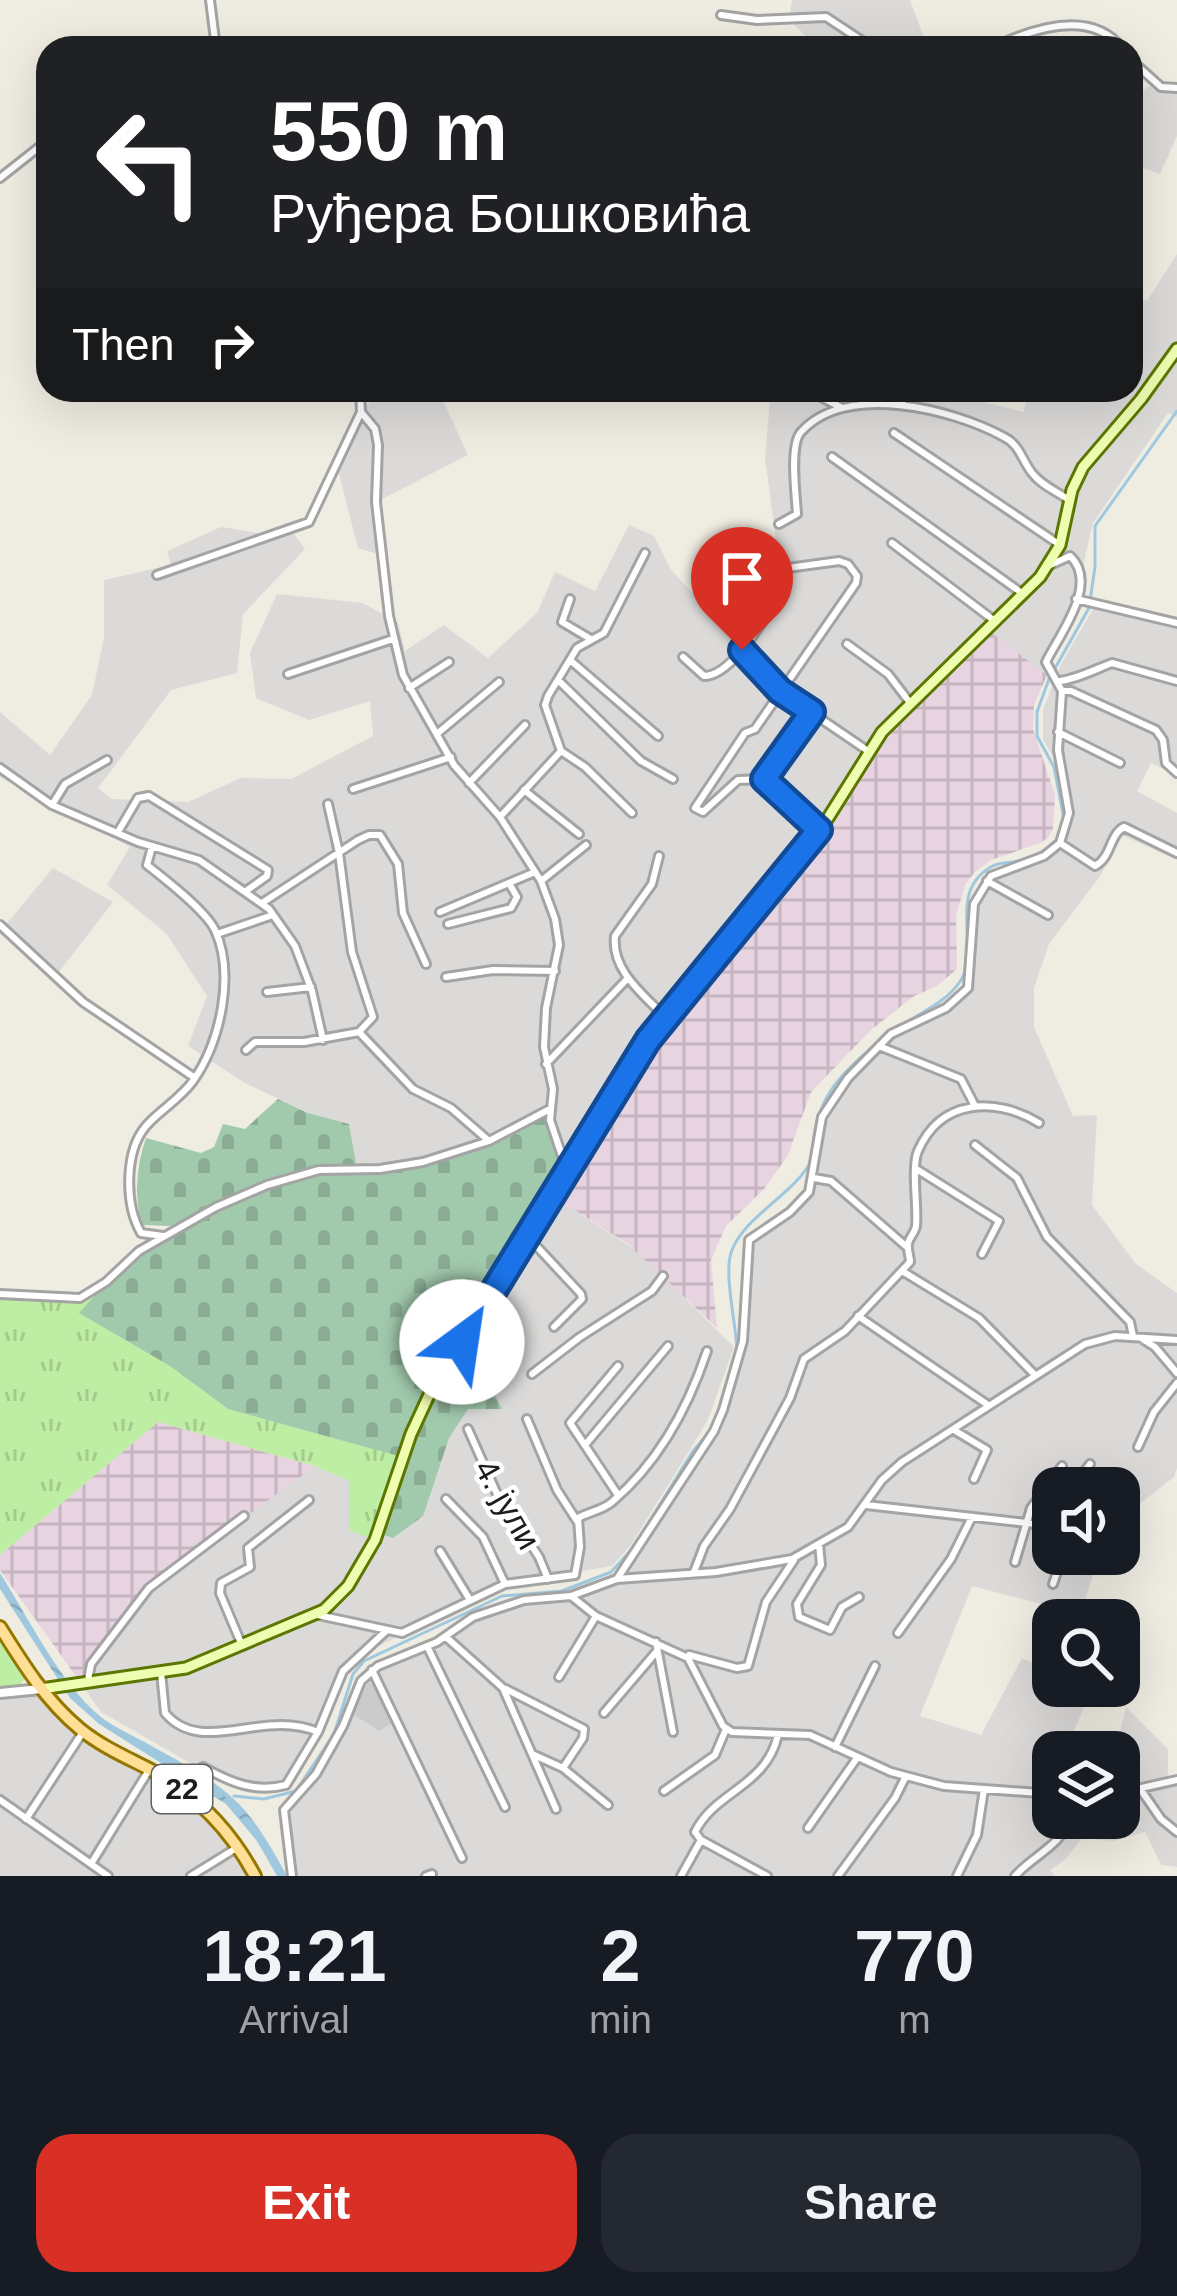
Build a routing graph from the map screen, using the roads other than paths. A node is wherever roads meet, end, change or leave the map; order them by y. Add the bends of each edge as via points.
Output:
1 (210, 0) edge
2 (721, 15) dead end
3 (214, 36) edge
4 (855, 36) edge
5 (1019, 36) edge
6 (1112, 36) edge
7 (1143, 71) edge
8 (1177, 88) edge
9 (36, 150) edge
10 (0, 178) edge
11 (1177, 349) edge
12 (1143, 396) edge
13 (361, 402) edge
14 (831, 402) edge
15 (901, 402) edge
16 (1139, 402) edge
17 (904, 405) junction
18 (842, 408) junction
19 (361, 412) junction
20 (895, 434) dead end
21 (832, 457) dead end
22 (1069, 500) junction
23 (778, 524) dead end
24 (892, 543) dead end
25 (1060, 545) junction
26 (645, 553) dead end
27 (1048, 566) junction
28 (157, 574) dead end
29 (736, 574) dead end
30 (781, 593) dead end
31 (1023, 594) junction
32 (570, 599) dead end
33 (1086, 603) junction
34 (996, 622) junction
35 (1177, 623) edge
36 (394, 638) junction
37 (592, 640) junction
38 (847, 644) dead end
39 (742, 650) junction
40 (683, 657) dead end
41 (569, 660) junction
42 (449, 662) dead end
43 (288, 674) dead end
44 (558, 679) junction
45 (1059, 679) junction
46 (1177, 681) edge
47 (499, 682) dead end
48 (409, 688) junction
49 (780, 691) junction
50 (1062, 691) junction
51 (911, 704) junction
52 (812, 712) junction
53 (525, 725) dead end
54 (1058, 732) junction
55 (438, 733) junction
56 (658, 736) dead end
57 (561, 751) junction
58 (868, 752) junction
59 (451, 757) junction
60 (107, 760) dead end
61 (1120, 763) dead end
62 (0, 768) edge
63 (1177, 773) edge
64 (673, 779) dead end
65 (764, 779) junction
66 (469, 783) junction
67 (353, 789) dead end
68 (524, 790) junction
69 (328, 804) dead end
70 (52, 805) junction
71 (632, 813) dead end
72 (500, 817) junction
73 (819, 830) junction
74 (118, 832) junction
75 (579, 834) dead end
76 (1060, 843) junction
77 (586, 845) dead end
78 (152, 847) junction
79 (1177, 853) edge
80 (339, 854) junction
81 (659, 856) dead end
82 (536, 872) junction
83 (542, 881) junction
84 (987, 881) junction
85 (509, 883) junction
86 (246, 891) junction
87 (262, 903) junction
88 (440, 912) dead end
89 (276, 915) junction
90 (1048, 915) dead end
91 (448, 924) dead end
92 (0, 925) edge
93 (218, 934) junction
94 (426, 964) dead end
95 (555, 971) junction
96 (446, 977) dead end
97 (628, 978) junction
98 (311, 987) junction
99 (268, 992) dead end
100 (665, 1017) junction
101 (359, 1032) junction
102 (323, 1040) junction
103 (879, 1046) junction
104 (246, 1050) dead end
105 (546, 1064) junction
106 (195, 1078) junction
107 (975, 1106) junction
108 (548, 1109) junction
109 (1040, 1123) dead end
110 (489, 1142) junction
111 (975, 1145) dead end
112 (566, 1168) junction
113 (918, 1170) junction
114 (814, 1178) junction
115 (163, 1236) junction
116 (527, 1236) junction
117 (908, 1248) junction
118 (982, 1254) dead end
119 (902, 1271) junction
120 (663, 1276) dead end
121 (0, 1294) edge
122 (859, 1316) junction
123 (554, 1327) dead end
124 (1135, 1336) junction
125 (1177, 1340) edge
126 (668, 1346) dead end
127 (707, 1351) dead end
128 (618, 1366) dead end
129 (1177, 1372) edge
130 (532, 1374) dead end
131 (1034, 1374) junction
132 (1177, 1383) edge
133 (988, 1405) junction
134 (527, 1419) dead end
135 (468, 1429) dead end
136 (954, 1430) junction
137 (585, 1444) junction
138 (1138, 1447) dead end
139 (1090, 1464) dead end
140 (1062, 1466) dead end
141 (1088, 1467) edge
142 (974, 1479) dead end
143 (618, 1495) junction
144 (446, 1499) dead end
145 (309, 1500) dead end
146 (866, 1505) junction
147 (244, 1516) dead end
148 (972, 1517) junction
149 (577, 1521) junction
150 (1027, 1521) junction
151 (1032, 1522) edge
152 (819, 1544) junction
153 (440, 1551) dead end
154 (796, 1557) junction
155 (1015, 1562) dead end
156 (694, 1572) junction
157 (1055, 1575) edge
158 (548, 1579) junction
159 (617, 1579) junction
160 (505, 1584) junction
161 (1052, 1584) dead end
162 (571, 1596) junction
163 (860, 1597) dead end
164 (470, 1600) junction
165 (318, 1615) junction
166 (596, 1616) junction
167 (0, 1627) edge
168 (386, 1631) junction
169 (898, 1634) dead end
170 (404, 1635) junction
171 (446, 1637) junction
172 (243, 1646) junction
173 (427, 1646) junction
174 (656, 1646) junction
175 (411, 1650) junction
176 (681, 1653) junction
177 (875, 1666) dead end
178 (372, 1670) junction
179 (161, 1672) junction
180 (559, 1677) dead end
181 (84, 1681) junction
182 (503, 1688) junction
183 (41, 1689) junction
184 (0, 1694) edge
185 (604, 1713) dead end
186 (726, 1729) junction
187 (83, 1732) junction
188 (318, 1732) junction
189 (673, 1732) dead end
190 (778, 1735) junction
191 (835, 1748) junction
192 (529, 1752) junction
193 (857, 1758) junction
194 (203, 1767) dead end
195 (562, 1768) junction
196 (150, 1769) junction
197 (906, 1776) junction
198 (1177, 1780) edge
199 (984, 1789) junction
200 (1141, 1790) joint
201 (664, 1791) dead end
202 (1032, 1792) edge
203 (0, 1800) edge
204 (608, 1805) dead end
205 (506, 1807) dead end
206 (556, 1809) dead end
207 (26, 1819) junction
208 (808, 1828) dead end
209 (1177, 1832) edge
210 (1057, 1839) edge
211 (700, 1840) junction
212 (238, 1847) junction
213 (462, 1858) dead end
214 (91, 1864) junction
215 (108, 1876) edge
216 (191, 1876) edge
217 (255, 1876) edge
218 (292, 1876) edge
219 (681, 1876) edge
220 (767, 1876) edge
221 (838, 1876) edge
222 (957, 1876) edge
223 (1015, 1876) edge

1 - 3 street
2 - 4 street via 826,16
5 - 6 street via 1054,26
7 - 8 street via 1161,87
9 - 10 street
11 - 12 main road
13 - 19 street
14 - 18 street
15 - 17 street
16 - 22 main road via 1091,455
17 - 18 street
17 - 22 street via 1010,439 1037,478
18 - 23 street via 801,432 794,447 797,514
19 - 28 street via 309,522
19 - 36 street via 378,445 376,502
20 - 25 street
21 - 31 street
22 - 25 main road
24 - 34 street
25 - 27 main road
26 - 37 street via 604,633
27 - 31 main road
27 - 33 street via 1074,557
29 - 49 street via 838,561 857,576
30 - 39 street
31 - 34 main road
32 - 37 street via 562,622
33 - 35 street
33 - 45 street via 1048,659
34 - 51 main road
36 - 43 street
36 - 48 street
37 - 41 street
38 - 51 street via 888,674
39 - 40 street via 712,676
39 - 49 street
41 - 44 street
41 - 56 street
42 - 48 street
44 - 57 street via 545,705
44 - 64 street via 641,761
45 - 46 street via 1112,663
45 - 50 street
47 - 55 street
48 - 55 street
49 - 52 street
49 - 65 street via 695,808 714,806 738,780
50 - 54 street
50 - 63 street via 1156,730
51 - 58 main road
52 - 58 street
52 - 65 street
53 - 66 street
54 - 61 street
54 - 76 street via 1069,813
55 - 59 street
57 - 68 street
57 - 71 street
58 - 73 main road
59 - 66 street
59 - 67 street
60 - 70 street via 65,784
62 - 70 street
65 - 73 street
66 - 72 street
68 - 72 street
68 - 75 street
69 - 80 street
70 - 74 street
72 - 82 street
73 - 100 main road
74 - 78 street
74 - 86 street via 146,794 268,870
76 - 79 street via 1095,866 1124,827
76 - 84 street
77 - 83 street
78 - 86 street via 199,860
78 - 93 street via 147,866
80 - 87 street
80 - 94 street via 369,835 386,842
80 - 101 street via 352,952 373,1017
81 - 97 street via 652,884 614,939
82 - 83 street
82 - 85 street
83 - 95 street via 556,926
84 - 90 street
84 - 103 street via 973,912 968,988
85 - 88 street
85 - 91 street via 517,897 511,908
86 - 87 street
87 - 89 street
89 - 93 street
89 - 98 street
92 - 106 street via 68,990
93 - 106 street via 220,1018
95 - 96 street
95 - 105 street via 544,1017
97 - 100 street
97 - 105 street
98 - 99 street
98 - 102 street
100 - 112 main road
101 - 102 street
101 - 110 street via 406,1082
102 - 104 street via 255,1042
103 - 107 street via 961,1079
103 - 114 street via 824,1111
105 - 108 street
106 - 115 street via 142,1131 133,1151 135,1222 141,1233
107 - 109 street via 1012,1108
107 - 113 street via 938,1124 919,1148
108 - 110 street
108 - 112 street
110 - 115 street via 397,1167 299,1174
111 - 124 street via 1017,1178 1047,1237
112 - 116 main road
113 - 117 street
113 - 118 street via 999,1221
114 - 117 street via 831,1181
114 - 159 street via 798,1204 749,1240 742,1341 723,1410
115 - 121 street via 80,1298
116 - 123 street via 581,1294
116 - 165 main road via 421,1410 364,1561
117 - 119 street
119 - 122 street
119 - 131 street via 980,1318
120 - 130 street
122 - 133 street
122 - 156 street via 804,1359
124 - 125 street
124 - 129 street
124 - 131 street via 1090,1342
126 - 137 street
127 - 143 street, 4. јули via 679,1420
128 - 137 street via 571,1420
131 - 133 street
132 - 138 street
133 - 136 street
134 - 149 street, 4. јули
135 - 158 street, 4. јули
136 - 142 street via 987,1450
136 - 146 street via 888,1474
137 - 143 street
139 - 141 street
140 - 150 street
143 - 149 street, 4. јули
144 - 160 street, 4. јули via 483,1537
145 - 172 street via 248,1548 250,1567 220,1583
146 - 148 street
146 - 152 street
147 - 181 street via 149,1588
148 - 150 street
148 - 169 street
149 - 158 street, 4. јули via 575,1575
150 - 151 street
150 - 155 street
152 - 154 street
152 - 163 street via 821,1565 797,1604 799,1616 830,1630 842,1607
153 - 164 street
154 - 156 street
154 - 176 street via 766,1602 748,1666
156 - 159 street
157 - 161 street
158 - 160 street, 4. јули
159 - 162 street
160 - 164 street, 4. јули
162 - 166 street
162 - 171 street via 495,1608
164 - 170 street, 4. јули
165 - 168 street
165 - 172 main road
166 - 174 street
166 - 180 street
167 - 183 main road, 22
168 - 170 street
168 - 188 street via 343,1671
170 - 175 street
171 - 173 street
171 - 182 street
172 - 179 main road
173 - 175 street
173 - 205 street
174 - 176 street
174 - 185 street
174 - 189 street
175 - 178 street
176 - 186 street
177 - 191 street
178 - 213 street
178 - 218 street via 316,1774 284,1810
179 - 181 main road
179 - 188 street via 163,1708 181,1726 212,1734 288,1723
181 - 183 main road
182 - 192 street
182 - 195 street via 584,1729
183 - 184 street
183 - 187 main road, 22
186 - 190 street
186 - 201 street via 715,1755
187 - 196 main road, 22
187 - 207 street
188 - 194 street via 298,1771 279,1787 231,1783
190 - 191 street via 810,1735
190 - 211 street via 760,1772 697,1826
191 - 193 street
192 - 195 street
192 - 206 street
193 - 197 street
193 - 208 street
195 - 204 street
196 - 212 main road, 22 via 198,1802
196 - 214 street
197 - 199 street
197 - 221 street
198 - 200 street
199 - 202 street
199 - 222 street via 977,1835
200 - 209 street
203 - 207 street
207 - 214 street
210 - 223 street
211 - 219 street
211 - 220 street
212 - 216 street
212 - 217 main road, 22
214 - 215 street

